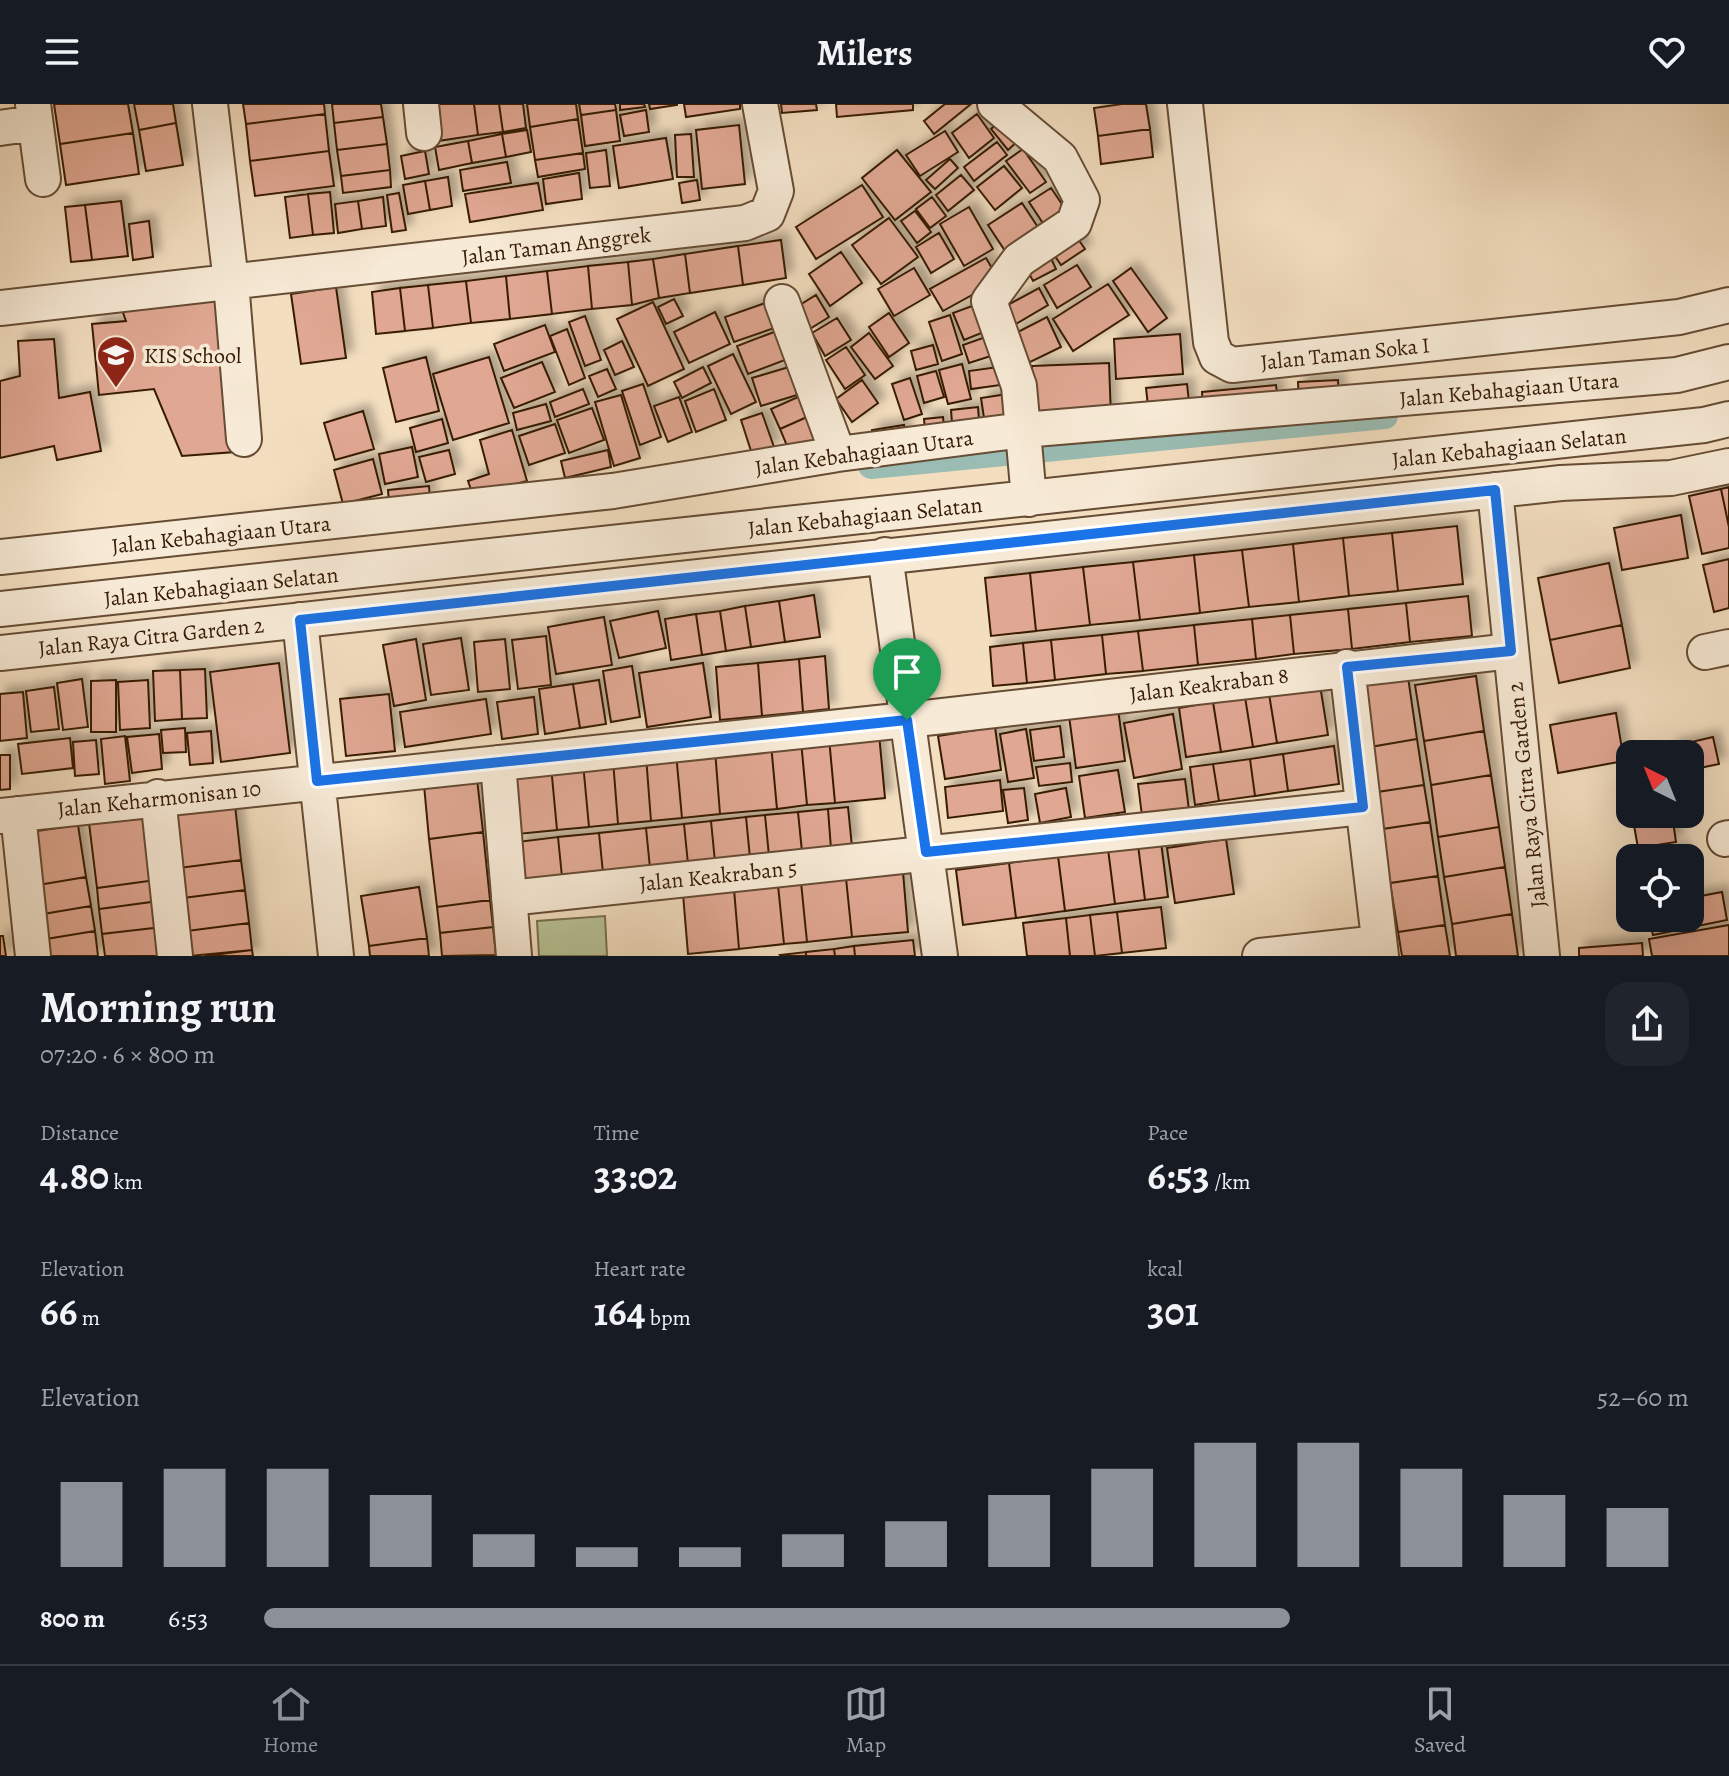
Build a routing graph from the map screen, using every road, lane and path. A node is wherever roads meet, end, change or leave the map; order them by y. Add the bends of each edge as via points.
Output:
1 (210, 104) edge
2 (760, 104) edge
3 (995, 104) edge
4 (1185, 104) edge
5 (34, 114) edge
6 (0, 128) edge
7 (43, 179) dead end
8 (231, 282) junction
9 (782, 302) dead end
10 (1729, 305) edge
11 (0, 308) edge
12 (1729, 362) edge
13 (1729, 419) edge
14 (1023, 430) junction
15 (244, 439) dead end
16 (838, 454) junction
17 (1729, 466) edge
18 (1495, 490) junction
19 (614, 493) junction
20 (1029, 499) junction
21 (348, 523) junction
22 (618, 538) junction
23 (885, 555) junction
24 (0, 557) edge
25 (354, 568) junction
26 (0, 609) edge
27 (300, 620) junction
28 (1511, 651) junction
29 (0, 653) edge
30 (1347, 667) junction
31 (907, 720) junction
32 (498, 763) junction
33 (317, 781) junction
34 (158, 797) junction
35 (1363, 807) junction
36 (9, 815) edge
37 (926, 852) junction
38 (509, 898) junction
39 (1380, 949) edge
40 (33, 956) edge
41 (175, 956) edge
42 (336, 956) edge
43 (514, 956) edge
44 (940, 956) edge
45 (1260, 956) edge
46 (1542, 956) edge

1 - 8 street
2 - 8 street, Jalan Taman Anggrek via 776,191 767,214 745,223
3 - 14 street via 1060,158 1082,200 1074,223 1019,260 989,301 1019,386
4 - 10 street, Jalan Taman Soka I via 1211,342 1217,357 1232,365 1679,317
5 - 6 street
5 - 7 street
8 - 11 street, Jalan Taman Anggrek
8 - 15 street
9 - 16 street
12 - 14 street, Jalan Kebahagiaan Utara via 1677,375
13 - 20 street, Jalan Kebahagiaan Selatan
14 - 16 street, Jalan Kebahagiaan Utara
14 - 20 street
16 - 19 street, Jalan Kebahagiaan Utara
17 - 18 street, Jalan Raya Citra Garden 2 via 1671,478
18 - 23 street, Jalan Raya Citra Garden 2
18 - 28 street, Jalan Raya Citra Garden 2
19 - 21 street, Jalan Kebahagiaan Utara
19 - 22 street
20 - 22 street, Jalan Kebahagiaan Selatan
21 - 24 street, Jalan Kebahagiaan Utara
21 - 25 street
22 - 25 street, Jalan Kebahagiaan Selatan
23 - 27 street, Jalan Raya Citra Garden 2
23 - 31 street
25 - 26 street, Jalan Kebahagiaan Selatan
27 - 29 street, Jalan Raya Citra Garden 2
27 - 33 street
28 - 30 street, Jalan Keakraban 8
28 - 46 street, Jalan Raya Citra Garden 2
30 - 31 street, Jalan Keakraban 8
30 - 35 street
31 - 32 street, Jalan Keakraban 8
31 - 37 street
32 - 33 street, Jalan Keharmonisan 10
32 - 38 street
33 - 34 street, Jalan Keharmonisan 10
33 - 42 street
34 - 36 street, Jalan Keharmonisan 10
34 - 41 street
35 - 37 street, Jalan Keakraban 5
35 - 39 street
36 - 40 street
37 - 38 street, Jalan Keakraban 5
37 - 44 street
38 - 43 street
39 - 45 street

